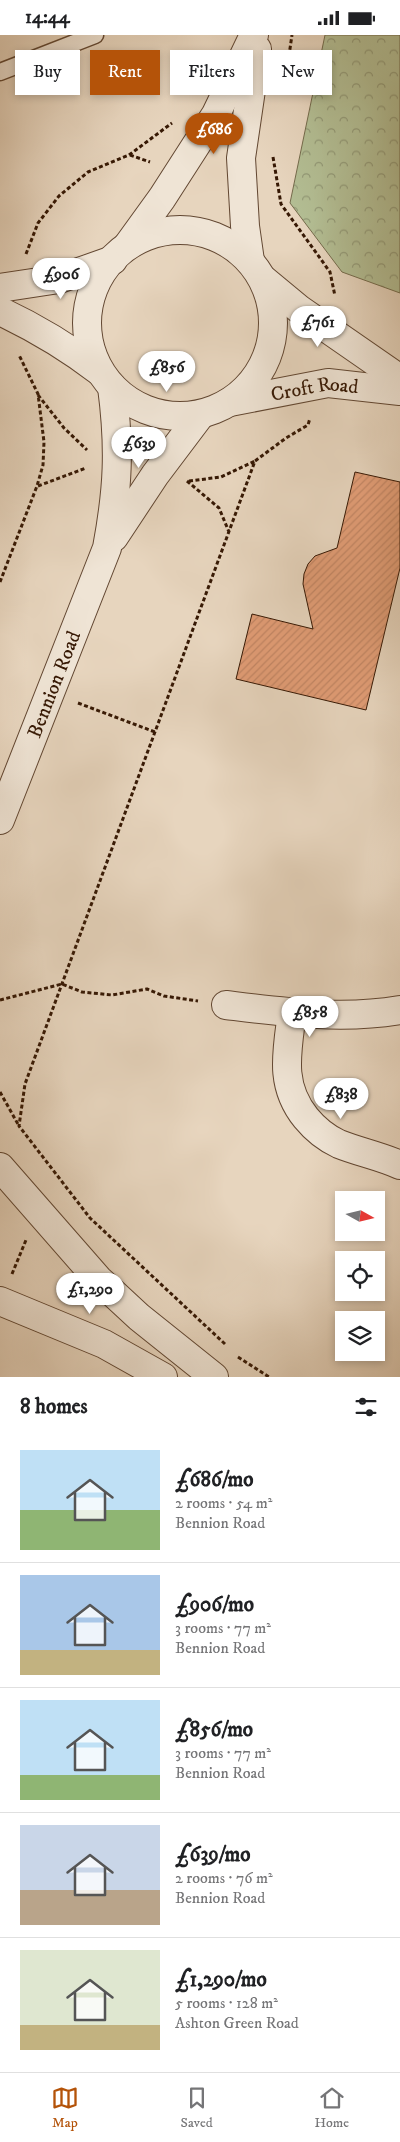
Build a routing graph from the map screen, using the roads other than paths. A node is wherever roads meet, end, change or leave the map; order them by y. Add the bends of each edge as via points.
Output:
1 (95, 35) edge
2 (254, 35) edge
3 (260, 35) edge
4 (0, 72) edge
5 (120, 253) junction
6 (257, 270) junction
7 (11, 287) edge
8 (8, 315) edge
9 (106, 379) junction
10 (400, 379) edge
11 (400, 391) edge
12 (230, 402) junction
13 (201, 414) junction
14 (107, 548) junction
15 (0, 820) edge
16 (226, 1005) road end
17 (400, 1010) edge
18 (292, 1013) junction
19 (400, 1165) edge
20 (0, 1167) edge
21 (0, 1301) edge
22 (163, 1377) edge
23 (214, 1377) edge

1 - 4 lane
2 - 5 street via 216,114 162,197
3 - 6 street via 241,158 245,226
5 - 6 street, Croft Road via 160,231 197,231 231,244
5 - 7 street, Croft Road via 59,279
5 - 9 street, Bennion Road via 101,273 88,307 88,342
6 - 10 street, Croft Road via 299,309
6 - 12 street via 273,313 272,339 266,359 252,383
8 - 9 street via 64,345
9 - 13 street via 137,406 171,416
9 - 14 street, Bennion Road via 118,431 116,501
11 - 12 street, Croft Road via 328,383
12 - 13 street
13 - 14 street, Bennion Road
14 - 15 street, Bennion Road
16 - 18 street
17 - 18 street via 340,1016
18 - 19 street via 286,1057 288,1086 297,1108 314,1129 337,1143
20 - 23 street via 98,1279 138,1317
21 - 22 street via 104,1344

